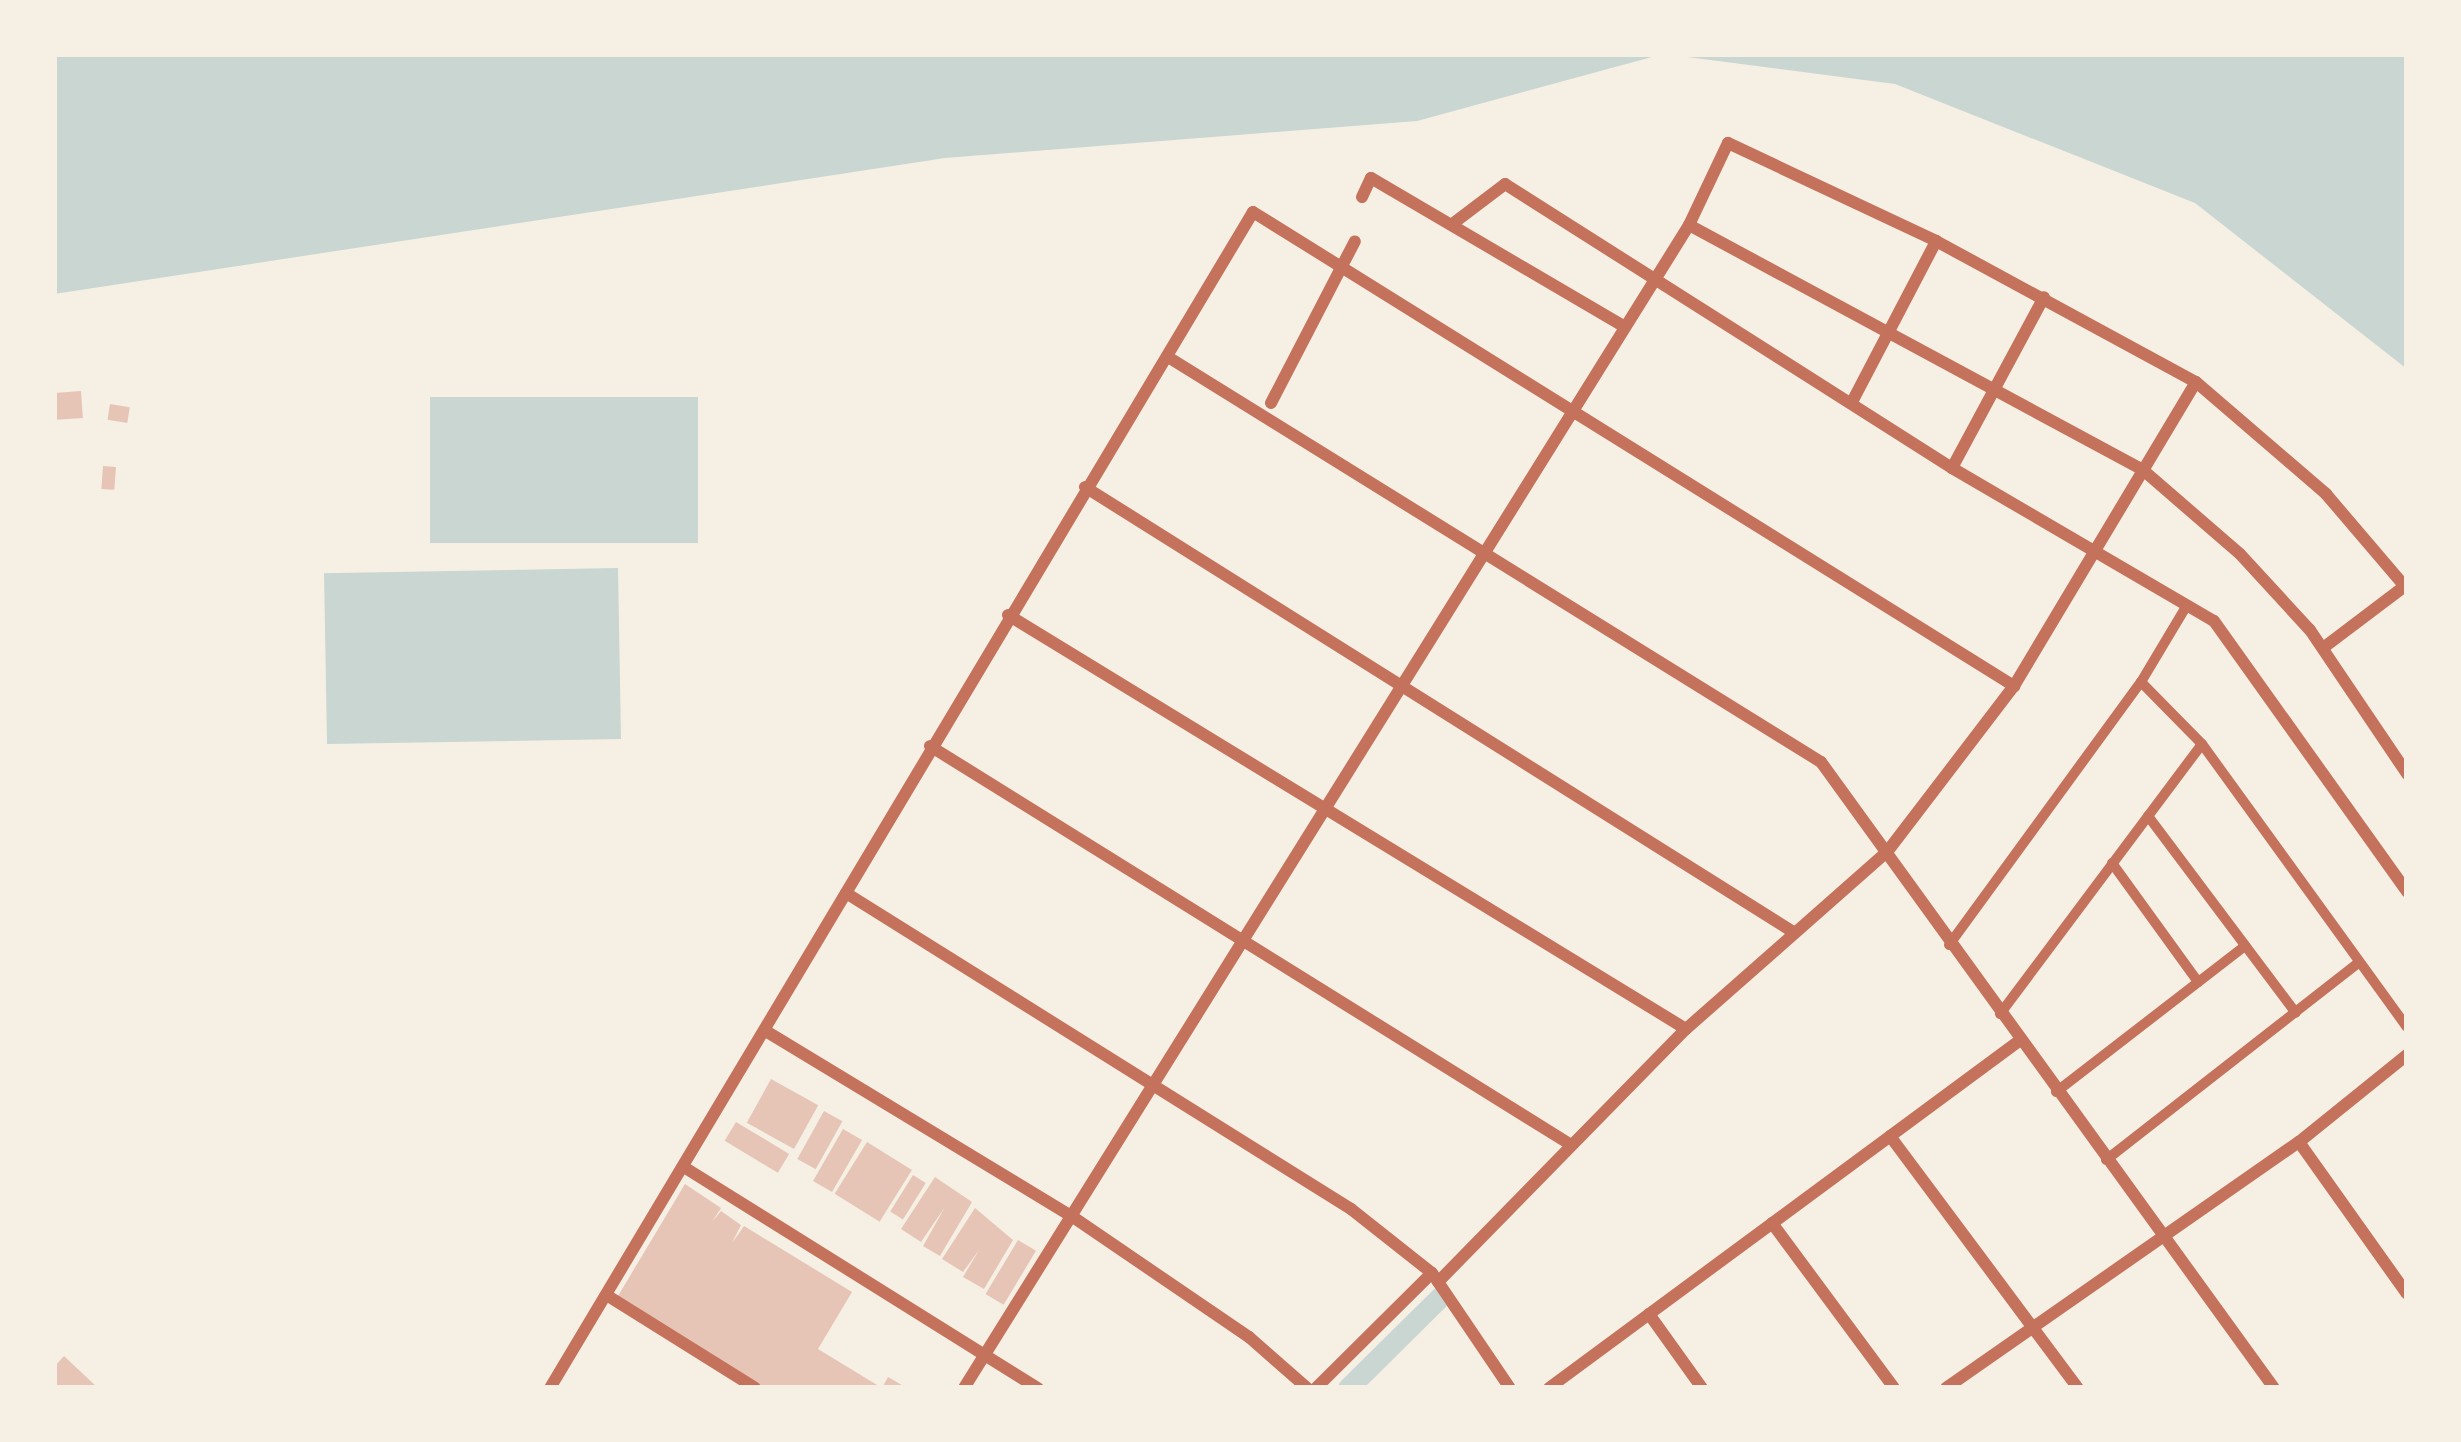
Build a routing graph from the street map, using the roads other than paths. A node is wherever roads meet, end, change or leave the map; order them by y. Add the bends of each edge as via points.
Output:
1 (1363, 196) dead end
2 (1455, 222) junction
3 (1689, 224) junction
4 (1355, 241) dead end
5 (1936, 241) junction
6 (1345, 274) junction
7 (1658, 274) junction
8 (2044, 297) junction
9 (1625, 327) junction
10 (1894, 333) junction
11 (1168, 357) junction
12 (2196, 382) junction
13 (1996, 386) junction
14 (1852, 402) junction
15 (1271, 403) dead end
16 (1567, 412) junction
17 (1952, 468) junction
18 (2143, 470) junction
19 (1085, 487) junction
20 (1485, 549) junction
21 (2096, 549) junction
22 (2406, 588) edge
23 (2186, 605) junction
24 (1008, 615) junction
25 (2324, 648) junction
26 (1400, 682) junction
27 (2141, 682) junction
28 (2014, 686) junction
29 (2202, 744) junction
30 (930, 746) junction
31 (2407, 774) edge
32 (1324, 810) junction
33 (2148, 815) junction
34 (1887, 852) junction
35 (2112, 863) junction
36 (846, 892) junction
37 (2407, 892) edge
38 (1795, 933) junction
39 (1241, 937) junction
40 (1949, 945) junction
41 (2245, 946) junction
42 (2358, 963) junction
43 (2198, 982) junction
44 (2296, 1013) junction
45 (2000, 1014) junction
46 (2407, 1027) edge
47 (1686, 1030) junction
48 (769, 1033) junction
49 (2019, 1040) junction
50 (2407, 1055) edge
51 (1156, 1083) junction
52 (2056, 1092) junction
53 (1890, 1136) junction
54 (2299, 1142) junction
55 (1568, 1143) junction
56 (2106, 1160) junction
57 (687, 1169) junction
58 (1070, 1215) junction
59 (1772, 1223) junction
60 (2163, 1237) junction
61 (1435, 1278) junction
62 (2407, 1294) edge
63 (608, 1296) junction
64 (1649, 1314) junction
65 (2032, 1324) junction
66 (984, 1355) junction
67 (550, 1388) edge
68 (755, 1388) edge
69 (964, 1388) edge
70 (1038, 1388) edge
71 (1307, 1388) edge
72 (1316, 1388) edge
73 (1510, 1388) edge
74 (1549, 1388) edge
75 (1702, 1388) edge
76 (1894, 1388) edge
77 (1946, 1388) edge
78 (2078, 1388) edge
79 (2274, 1388) edge

1 - 2 street via 1371,178
2 - 7 street via 1505,184
2 - 9 street
3 - 5 street via 1728,143
3 - 7 street
3 - 10 street
4 - 6 street
5 - 8 street
5 - 10 street
6 - 11 street via 1253,212
6 - 15 street
6 - 16 street
7 - 9 street
7 - 14 street
8 - 12 street
8 - 13 street
9 - 16 street
10 - 13 street
10 - 14 street
11 - 19 street
11 - 20 street
12 - 18 street
12 - 22 street via 2326,494
13 - 17 street
13 - 18 street
14 - 17 street
16 - 20 street
16 - 28 street
17 - 21 street
18 - 21 street
18 - 25 street via 2240,554
19 - 24 street
19 - 26 street
20 - 26 street
20 - 34 street via 1820,762
21 - 23 street
21 - 28 street
22 - 25 street
23 - 27 street
23 - 37 street via 2234,641
24 - 30 street
24 - 32 street
25 - 31 street
26 - 32 street
26 - 38 street
27 - 29 street
27 - 40 street
28 - 34 street
29 - 33 street
29 - 42 street
30 - 36 street
30 - 39 street
32 - 39 street
32 - 47 street
33 - 35 street
33 - 41 street
34 - 38 street
34 - 40 street
35 - 43 street
35 - 45 street
36 - 48 street
36 - 51 street
38 - 47 street
39 - 51 street
39 - 55 street
40 - 45 street
41 - 43 street
41 - 44 street
42 - 44 street
42 - 46 street
43 - 52 street
44 - 56 street
45 - 49 street
47 - 55 street
48 - 57 street
48 - 58 street
49 - 52 street
49 - 53 street
50 - 54 street
51 - 58 street
51 - 61 street via 1351,1209
52 - 56 street
53 - 59 street
53 - 65 street
54 - 60 street
54 - 62 street
55 - 61 street
56 - 60 street
57 - 63 street
57 - 66 street
58 - 66 street
58 - 71 street via 1249,1337
59 - 64 street
59 - 76 street
60 - 65 street
60 - 79 street
61 - 72 street
61 - 73 street
63 - 67 street
63 - 68 street
64 - 74 street
64 - 75 street
65 - 77 street
65 - 78 street
66 - 69 street
66 - 70 street

